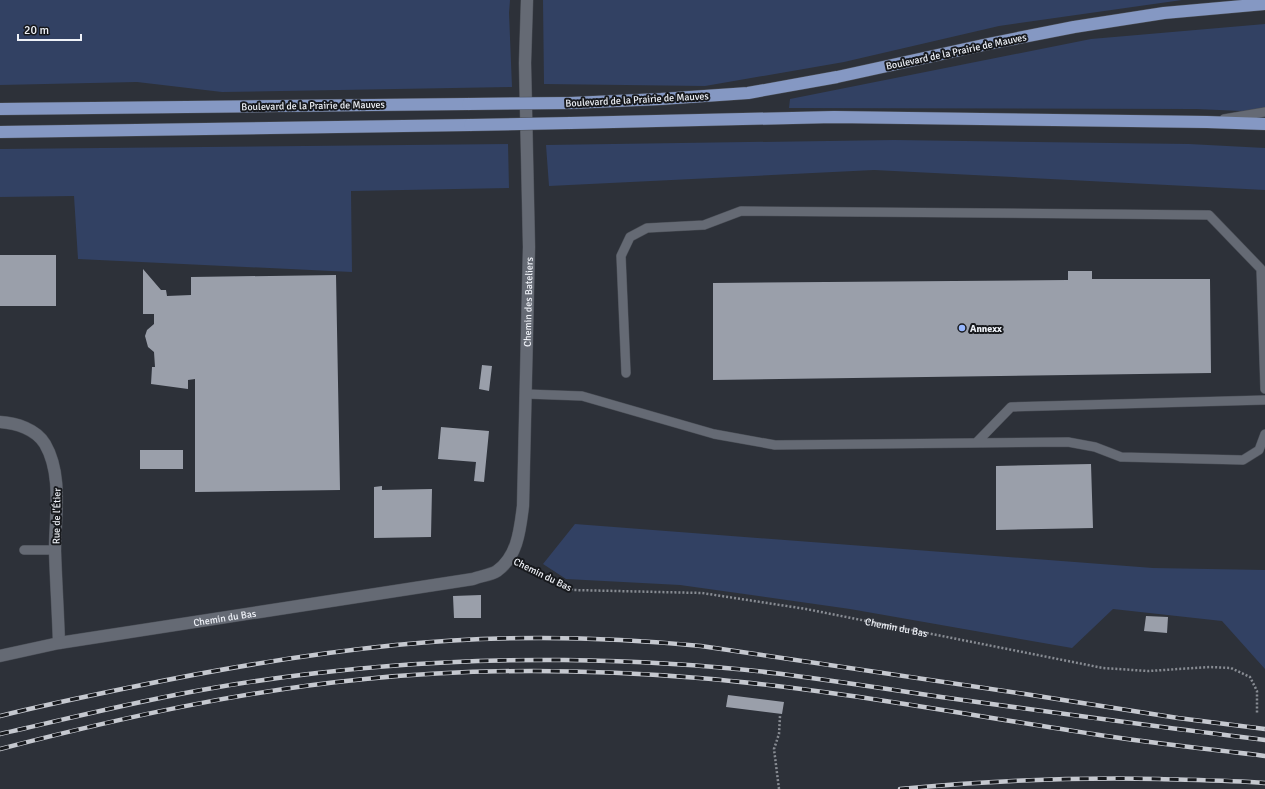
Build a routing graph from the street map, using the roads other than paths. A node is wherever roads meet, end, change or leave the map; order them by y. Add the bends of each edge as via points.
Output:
1 (527, 0) edge
2 (1265, 4) edge
3 (0, 109) edge
4 (1265, 112) edge
5 (1207, 122) junction
6 (1265, 124) edge
7 (0, 132) edge
8 (626, 373) dead end
9 (1265, 389) edge
10 (526, 394) junction
11 (1265, 400) edge
12 (0, 422) edge
13 (1265, 434) edge
14 (976, 443) junction
15 (24, 550) dead end
16 (55, 550) junction
17 (473, 579) joint
18 (59, 643) junction
19 (0, 656) edge

1 - 10 street, Chemin des Bateliers via 525,63 529,247
2 - 3 main road, Boulevard de la Prairie de Mauves, bridge via 1164,13 1074,27 748,93 571,103
4 - 5 lane
5 - 6 main road, Boulevard de la Prairie de Mauves
5 - 7 main road, Boulevard de la Prairie de Mauves, bridge via 834,117
8 - 9 lane via 621,256 630,237 647,228 704,225 741,211 1209,215 1261,269
10 - 14 lane via 582,396 714,434 776,445
10 - 17 street, Chemin des Bateliers via 523,506 518,537 510,558 496,571
11 - 14 lane via 1011,407
12 - 16 street, Rue de l'Étier via 13,423 32,431 44,442 53,460 56,482
13 - 14 lane via 1259,450 1243,460 1120,457 1095,447 1068,442
15 - 16 lane
16 - 18 street, Rue de l'Étier
17 - 18 street, Chemin du Bas
18 - 19 street, Chemin du Bas

